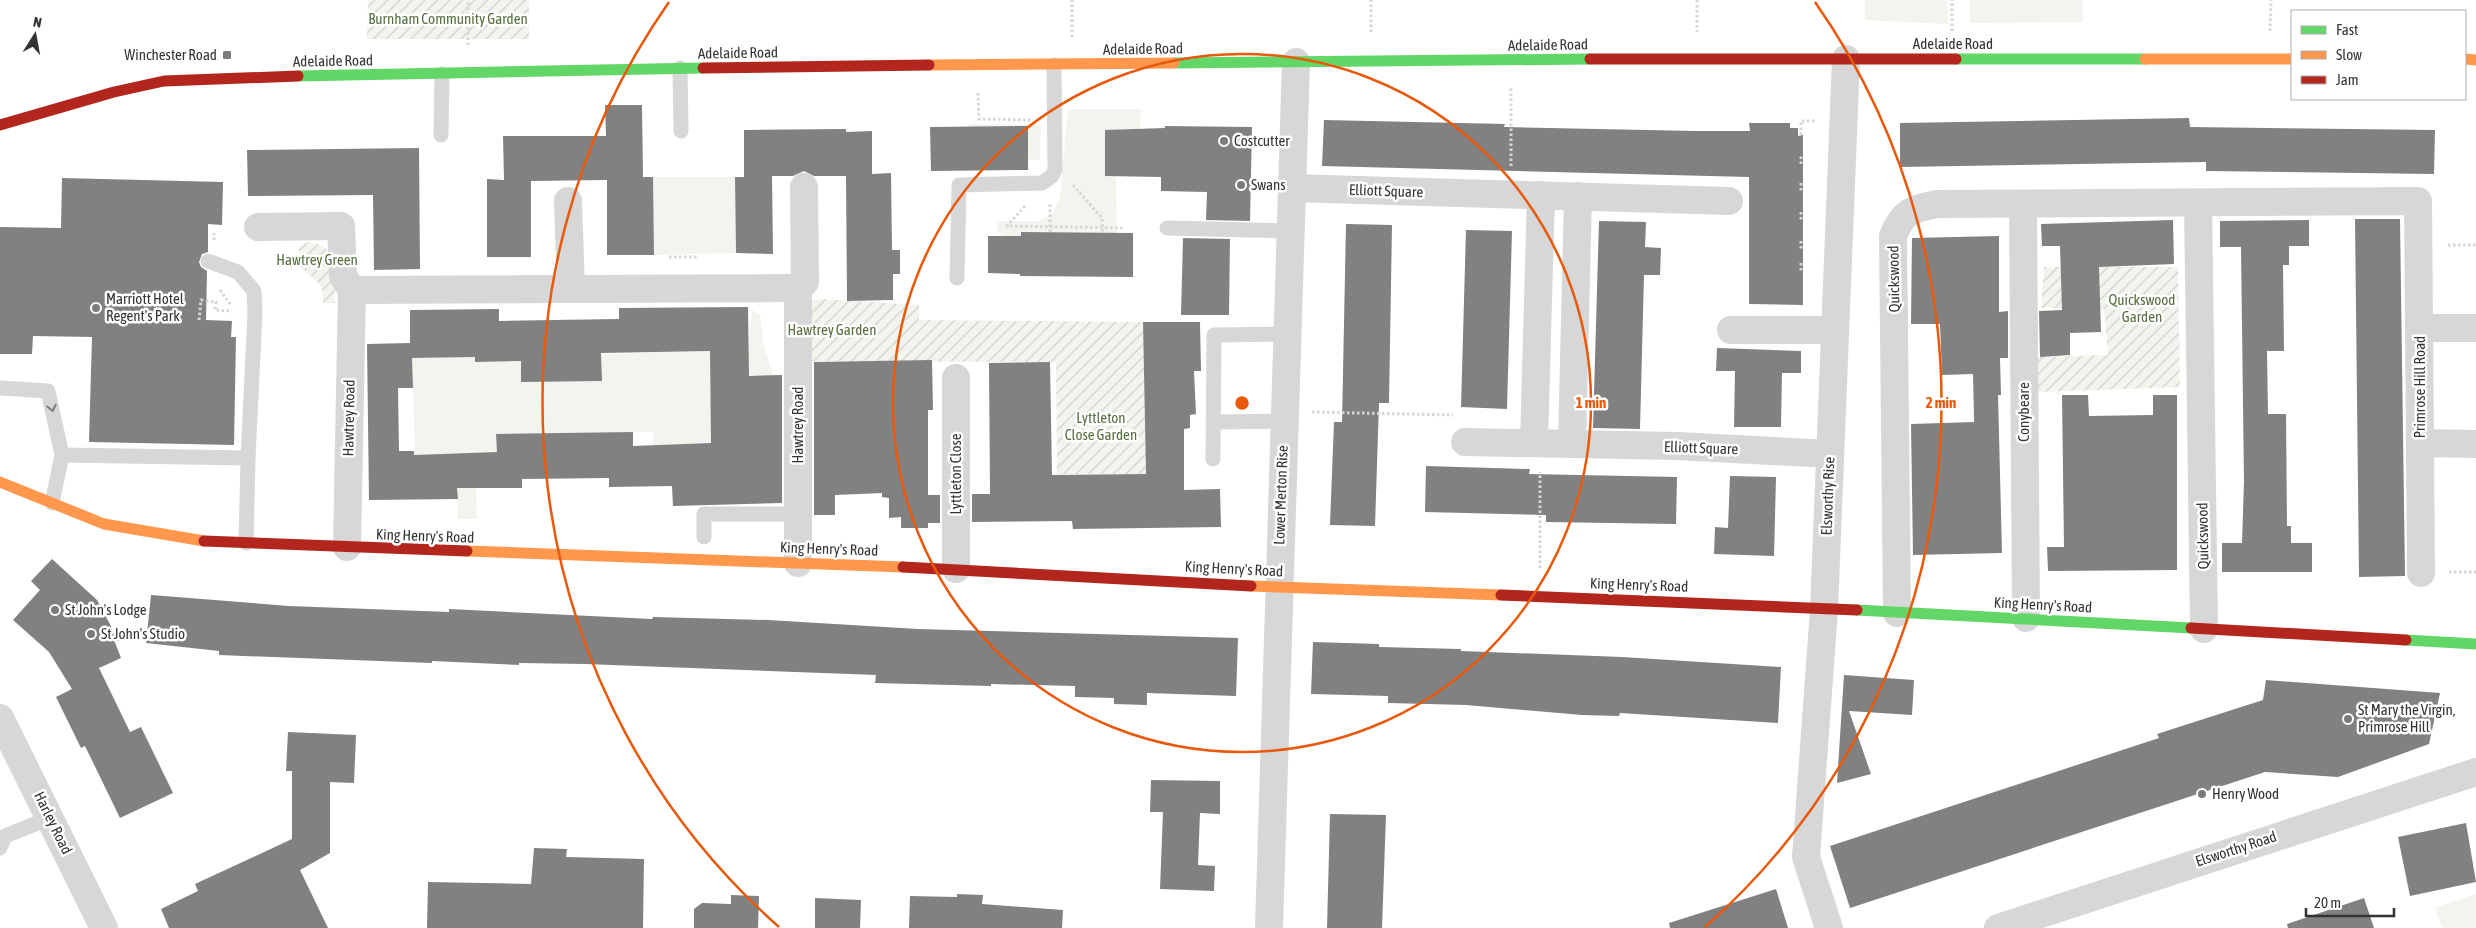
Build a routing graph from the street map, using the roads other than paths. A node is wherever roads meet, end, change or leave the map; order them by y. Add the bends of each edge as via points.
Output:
1 (1846, 59) junction
2 (2291, 59) edge
3 (1296, 62) junction
4 (1054, 65) junction
5 (680, 68) junction
6 (442, 74) junction
7 (0, 125) edge
8 (681, 131) dead end
9 (441, 135) dead end
10 (804, 187) dead end
11 (1292, 188) junction
12 (1541, 195) junction
13 (1578, 196) junction
14 (568, 200) dead end
15 (1730, 200) dead end
16 (2418, 201) joint
17 (2198, 203) junction
18 (2024, 205) junction
19 (258, 227) dead end
20 (1167, 228) dead end
21 (1290, 231) junction
22 (208, 261) dead end
23 (957, 278) dead end
24 (798, 288) junction
25 (571, 289) junction
26 (352, 290) junction
27 (2420, 328) junction
28 (2476, 328) edge
29 (1731, 330) dead end
30 (1834, 330) junction
31 (1287, 334) junction
32 (956, 378) dead end
33 (0, 388) edge
34 (1284, 416) junction
35 (1214, 422) junction
36 (1465, 442) road end
37 (1537, 443) junction
38 (2421, 443) junction
39 (1572, 444) junction
40 (2476, 444) edge
41 (1830, 454) junction
42 (62, 455) junction
43 (248, 458) junction
44 (1213, 459) dead end
45 (0, 482) edge
46 (52, 503) junction
47 (798, 514) junction
48 (704, 538) dead end
49 (246, 543) junction
50 (347, 547) junction
51 (798, 563) junction
52 (956, 569) junction
53 (2421, 573) dead end
54 (1278, 587) junction
55 (1824, 610) junction
56 (1897, 613) junction
57 (2026, 618) junction
58 (2204, 629) junction
59 (2476, 644) edge
60 (0, 718) edge
61 (2476, 772) edge
62 (50, 818) junction
63 (0, 848) edge
64 (104, 928) edge
65 (1269, 928) edge
66 (1828, 928) edge
67 (1998, 928) edge

1 - 2 street, Adelaide Road
1 - 3 street, Adelaide Road
1 - 30 street, Elsworthy Rise
3 - 4 street, Adelaide Road
3 - 11 street, Lower Merton Rise
4 - 5 street, Adelaide Road
4 - 23 lane via 1055,170 1052,176 1040,183 959,184
5 - 6 street, Adelaide Road
5 - 8 lane
6 - 7 street, Adelaide Road via 164,81
6 - 9 lane
10 - 24 street, Hawtrey Road via 805,282
11 - 12 street, Elliott Square
11 - 21 street, Lower Merton Rise
12 - 13 street, Elliott Square
12 - 37 street
13 - 15 street, Elliott Square
13 - 39 street
14 - 25 street
16 - 17 street, Quickswood
16 - 27 street, Primrose Hill Road
17 - 18 street, Quickswood
17 - 58 street, Quickswood
18 - 56 street, Quickswood via 1937,204 1913,208 1899,222 1893,236
18 - 57 street, Conybeare
19 - 26 street, Hawtrey Road via 340,226 342,276
20 - 21 lane
21 - 31 street, Lower Merton Rise
22 - 43 lane via 238,272 254,290
24 - 25 street
24 - 47 street, Hawtrey Road
25 - 26 street
26 - 50 street, Hawtrey Road
27 - 28 street
27 - 38 street, Primrose Hill Road
29 - 30 street
30 - 41 street, Elsworthy Rise
31 - 34 street, Lower Merton Rise
31 - 35 lane via 1214,335
32 - 52 street, Lyttleton Close
33 -> 42 lane via 48,391
34 - 35 lane
34 - 54 street, Lower Merton Rise
35 - 44 lane
36 - 37 street, Elliott Square
37 - 39 street, Elliott Square
38 - 40 street
38 - 53 street, Primrose Hill Road
39 - 41 street, Elliott Square
41 - 55 street, Elsworthy Rise
42 - 43 lane
42 - 46 lane
43 - 49 lane
45 - 46 street, King Henry's Road
46 - 49 street, King Henry's Road via 104,524 200,541
47 - 48 lane via 704,514
47 - 51 street, Hawtrey Road
49 - 50 street, King Henry's Road
50 - 51 street, King Henry's Road
51 - 52 street, King Henry's Road
52 - 54 street, King Henry's Road
54 - 55 street, King Henry's Road
54 - 65 street, Lower Merton Rise
55 - 56 street, King Henry's Road
55 - 66 street, Elsworthy Rise via 1806,857
56 - 57 street, King Henry's Road
57 - 58 street, King Henry's Road
58 - 59 street, King Henry's Road
60 - 62 street, Harley Road
61 - 67 street, Elsworthy Road
62 - 63 lane via 5,836
62 - 64 street, Harley Road

